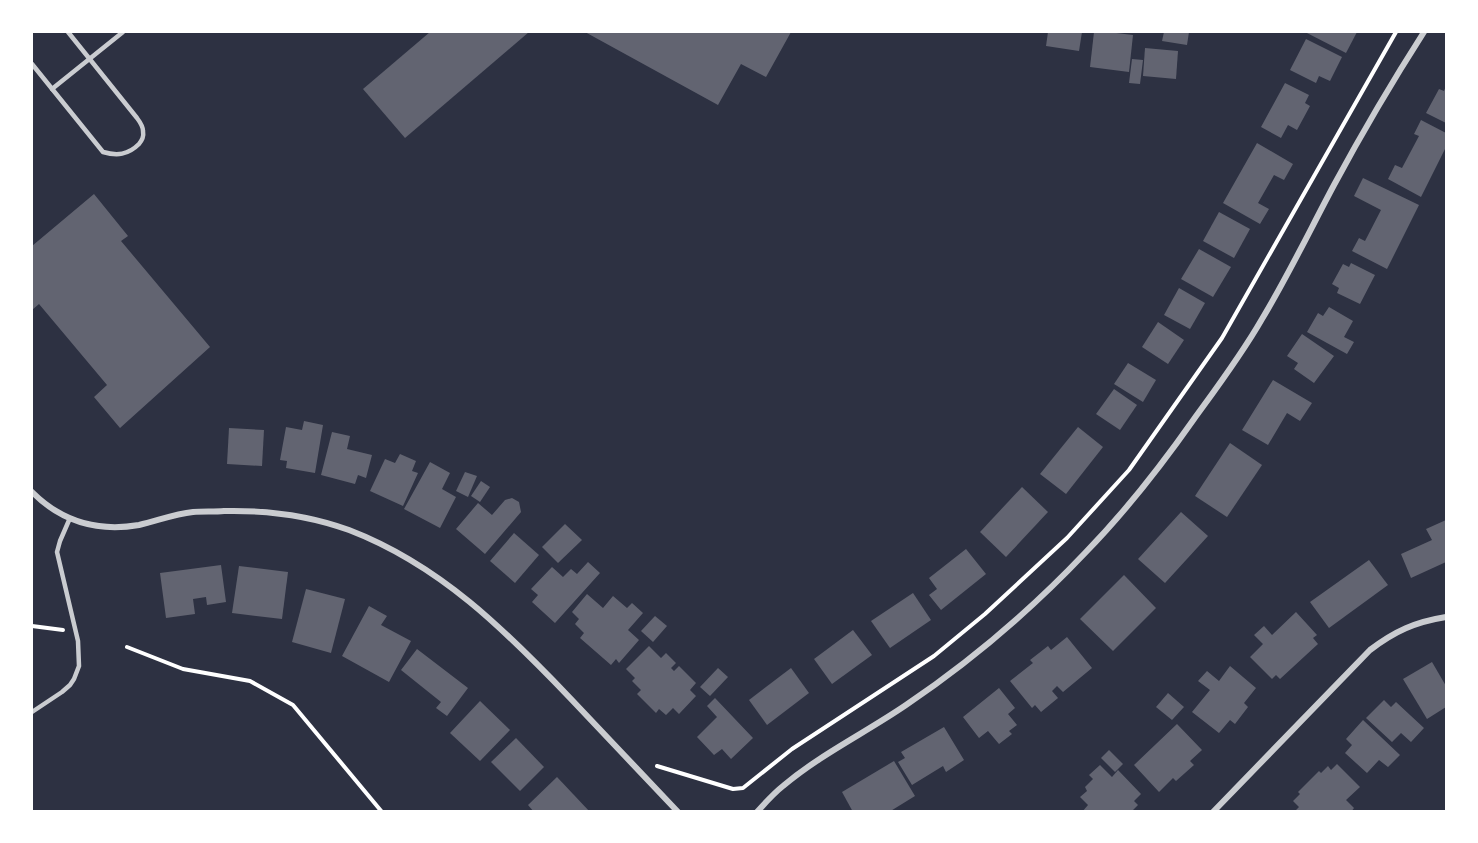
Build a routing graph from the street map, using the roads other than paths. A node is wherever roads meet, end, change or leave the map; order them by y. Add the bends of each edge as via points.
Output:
1 (68, 32) edge
2 (123, 32) edge
3 (1424, 32) edge
4 (89, 58) junction
5 (32, 64) edge
6 (52, 89) junction
7 (32, 492) edge
8 (70, 518) junction
9 (1446, 616) edge
10 (32, 712) edge
11 (678, 812) edge
12 (757, 812) edge
13 (1212, 812) edge

1 - 4 lane
2 - 4 lane
3 - 12 street via 1365,128 1262,319 1218,386 1129,505 1084,555 994,639 906,705 804,769
4 - 6 lane
4 - 6 lane via 144,129 143,139 136,147 114,155 103,152
5 - 6 lane
7 - 8 street
8 - 10 lane via 57,552 80,666 62,692
8 - 11 street via 109,528 194,512 264,511 316,519 365,537 424,567 472,603 528,654
9 - 13 street via 1384,639

